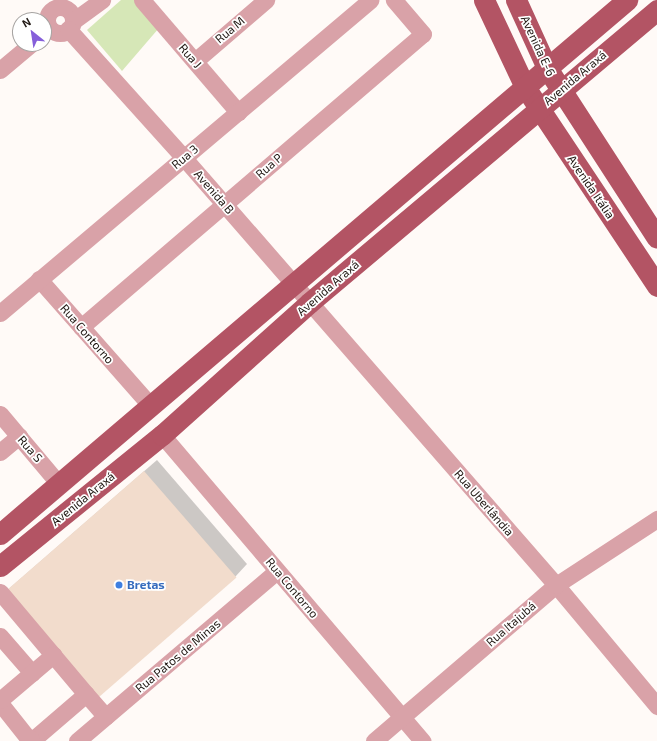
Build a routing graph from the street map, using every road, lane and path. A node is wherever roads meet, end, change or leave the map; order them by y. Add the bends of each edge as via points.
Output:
1 (102, 0) edge
2 (142, 0) edge
3 (266, 0) edge
4 (370, 0) edge
5 (394, 0) edge
6 (484, 0) edge
7 (516, 0) edge
8 (627, 0) edge
9 (657, 10) edge
10 (53, 13) edge
11 (71, 25) junction
12 (21, 52) edge
13 (195, 61) junction
14 (547, 68) junction
15 (0, 70) edge
16 (525, 87) junction
17 (560, 90) junction
18 (539, 109) junction
19 (238, 112) junction
20 (184, 158) junction
21 (224, 205) junction
22 (657, 238) edge
23 (39, 279) junction
24 (292, 284) junction
25 (657, 286) edge
26 (309, 303) junction
27 (0, 313) edge
28 (82, 327) junction
29 (151, 406) junction
30 (0, 414) edge
31 (162, 435) junction
32 (19, 436) junction
33 (0, 452) edge
34 (59, 484) junction
35 (657, 519) edge
36 (0, 534) edge
37 (0, 566) edge
38 (278, 571) junction
39 (556, 585) junction
40 (0, 592) edge
41 (0, 636) edge
42 (53, 655) junction
43 (29, 676) junction
44 (86, 694) junction
45 (0, 702) edge
46 (657, 706) edge
47 (106, 717) junction
48 (402, 717) junction
49 (78, 741) edge
50 (374, 741) edge
51 (422, 741) edge

1 - 11 street
2 - 13 street, Rua J
3 - 13 street, Rua M
4 - 19 street, Rua 3
5 - 21 street, Rua P via 423,34
6 - 16 main road
7 - 14 main road, Avenida E-6
8 - 14 main road
9 - 17 main road, Avenida Araxá
10 - 11 street, Avenida B via 70,11
10 - 11 street via 59,32
11 - 20 street, Avenida B
12 - 15 street
13 - 19 street, Rua J
14 - 16 main road
14 - 17 main road, Avenida E-6
16 - 18 main road, Avenida Itália
16 - 24 main road
17 - 18 main road, Avenida Araxá
17 - 22 main road
18 - 25 main road, Avenida Itália
18 - 26 main road, Avenida Araxá
19 - 20 street, Rua 3
20 - 21 street, Avenida B
20 - 23 street, Rua 3
21 - 24 street, Avenida B
21 - 28 street, Rua P
23 - 27 street, Rua 3
23 - 28 street, Rua Contorno
24 - 26 street, Avenida B
24 - 29 main road
26 - 31 main road, Avenida Araxá
26 - 39 street, Rua Uberlândia
28 - 29 street, Rua Contorno
29 - 34 main road
30 - 32 street, Rua S
31 - 37 main road, Avenida Araxá
31 - 38 street, Rua Contorno
32 - 33 street
32 - 34 street, Rua S
34 - 36 main road
35 - 39 street, Rua Itajubá
38 - 47 street, Rua Patos de Minas
38 - 48 street, Rua Contorno
39 - 46 street, Rua Uberlândia
39 - 48 street, Rua Itajubá
40 - 42 street
41 - 43 street
42 - 43 street
42 - 44 street
43 - 45 street
44 - 45 street via 31,739
44 - 47 street
47 - 49 street, Rua Patos de Minas
48 - 50 street, Rua Itajubá
48 - 51 street, Rua Contorno

